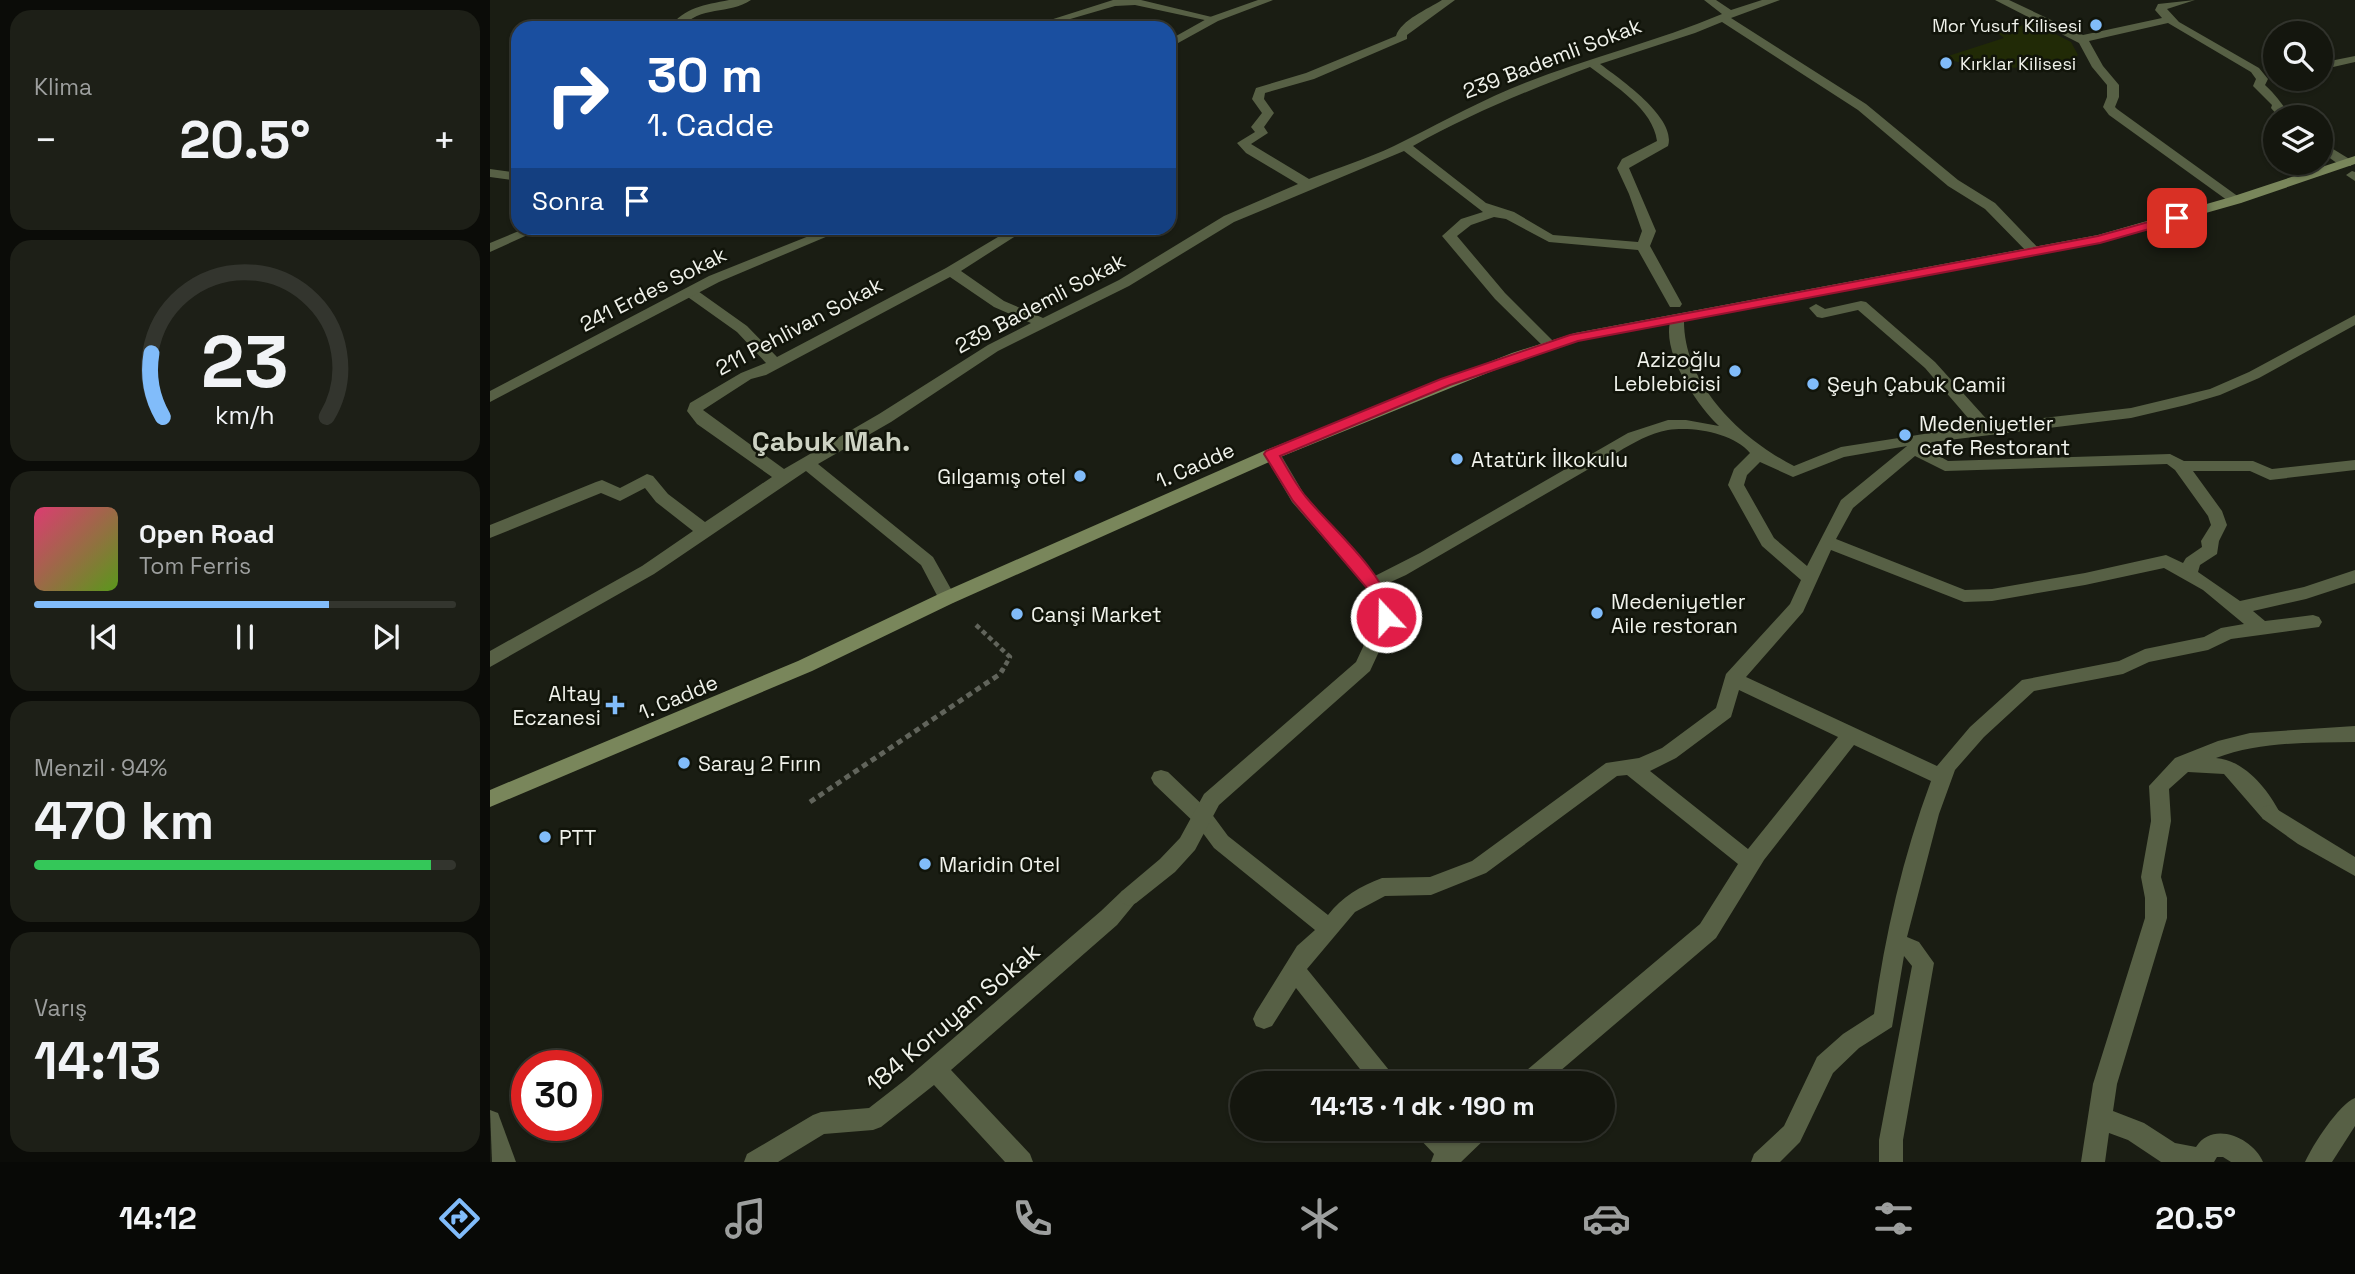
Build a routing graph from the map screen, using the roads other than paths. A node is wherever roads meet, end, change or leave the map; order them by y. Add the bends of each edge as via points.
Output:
1 (747, 0) edge
2 (1092, 0) edge
3 (1268, 0) edge
4 (1709, 0) edge
5 (1775, 0) edge
6 (2000, 0) edge
7 (2190, 0) edge
8 (1439, 2) edge
9 (1726, 15) junction
10 (1214, 19) junction
11 (2171, 19) junction
12 (681, 21) edge
13 (1053, 21) edge
14 (1056, 21) edge
15 (2081, 39) junction
16 (1176, 41) edge
17 (2355, 59) edge
18 (1593, 64) junction
19 (2333, 64) edge
20 (2262, 79) joint
21 (2278, 105) edge
22 (1405, 145) junction
23 (2333, 155) edge
24 (2352, 169) edge
25 (490, 173) edge
26 (511, 176) edge
27 (1308, 184) junction
28 (2236, 200) junction
29 (1494, 212) junction
30 (524, 235) edge
31 (823, 235) edge
32 (1010, 235) edge
33 (1643, 246) junction
34 (490, 248) edge
35 (2035, 252) junction
36 (951, 271) junction
37 (690, 292) junction
38 (1816, 308) dead end
39 (1676, 311) junction
40 (2355, 319) edge
41 (1041, 322) junction
42 (1550, 345) junction
43 (774, 363) junction
44 (490, 397) edge
45 (1987, 430) junction
46 (1741, 436) junction
47 (1921, 443) junction
48 (1272, 454) junction
49 (1758, 454) junction
50 (808, 464) junction
51 (2355, 465) edge
52 (2181, 466) junction
53 (783, 477) junction
54 (705, 531) junction
55 (490, 532) edge
56 (1826, 542) junction
57 (2189, 573) junction
58 (2355, 576) edge
59 (1810, 578) junction
60 (1373, 584) junction
61 (947, 598) junction
62 (2238, 608) junction
63 (2313, 622) dead end
64 (2260, 627) junction
65 (490, 660) edge
66 (1733, 679) junction
67 (2355, 733) edge
68 (1851, 734) junction
69 (2182, 764) junction
70 (1629, 766) junction
71 (1161, 778) dead end
72 (1943, 778) junction
73 (490, 799) edge
74 (1204, 819) junction
75 (1751, 863) junction
76 (2355, 867) edge
77 (1330, 929) junction
78 (1896, 942) junction
79 (1295, 970) junction
80 (1264, 1019) dead end
81 (935, 1069) junction
82 (1375, 1071) edge
83 (1543, 1071) edge
84 (2355, 1109) edge
85 (2101, 1118) junction
86 (490, 1121) edge
87 (1435, 1141) edge
88 (1466, 1141) edge
89 (1447, 1158) edge
90 (504, 1162) edge
91 (756, 1162) edge
92 (1021, 1162) edge
93 (1763, 1162) edge
94 (1891, 1162) edge
95 (2093, 1162) edge
96 (2251, 1162) edge
97 (2317, 1162) edge

1 - 12 street via 700,9
2 - 13 street
3 - 10 street
4 - 9 street
5 - 9 street, 239 Bademli Sokak
6 - 15 street
7 - 11 street via 2162,6
8 - 27 street via 1393,42 1260,91 1258,99 1268,113 1257,127 1262,132 1243,143
9 - 18 street, 239 Bademli Sokak
9 - 35 street via 1862,107 1953,183 1990,206
10 - 14 street via 1135,2 1114,3
10 - 16 street
11 - 15 street
11 - 20 street via 2255,70
15 - 28 street via 2113,85 2109,107 2113,112
17 - 19 street
18 - 22 street, 239 Bademli Sokak via 1515,91
18 - 33 street via 1646,109 1665,135 1664,143 1623,168 1648,231
20 - 21 street via 2259,86
22 - 27 street, 239 Bademli Sokak
22 - 29 street
23 - 24 street
24 - 28 main road, 1. Cadde
25 - 26 street
27 - 41 street, 239 Bademli Sokak via 1229,219 1124,283
28 - 35 main road, 1. Cadde via 2133,231
29 - 33 street via 1509,215 1549,238
29 - 42 street via 1466,222 1449,236
30 - 34 street
31 - 37 street, 241 Erdes Sokak
32 - 36 street, 211 Pehlivan Sokak
33 - 39 street
35 - 39 main road, 1. Cadde
36 - 41 street via 999,304
36 - 43 street, 211 Pehlivan Sokak
37 - 43 street via 742,329
37 - 44 street, 241 Erdes Sokak
38 - 45 street via 1822,314 1861,305 1930,365
39 - 42 main road, 1. Cadde
39 - 46 street via 1677,343 1698,390
40 - 45 street via 2254,376 2215,392 2131,413
41 - 50 street, 239 Bademli Sokak
42 - 48 main road, 1. Cadde via 1446,382
43 - 53 street, 211 Pehlivan Sokak via 733,383 695,411
45 - 47 street
46 - 49 street
46 - 60 street via 1688,425 1653,429 1613,447 1411,567
47 - 49 street via 1840,452 1793,472
47 - 52 street via 1945,466 2170,459
47 - 56 street via 1847,504
48 - 60 street, 184 Koruyan Sokak via 1298,498
48 - 61 main road, 1. Cadde
49 - 59 street via 1740,473 1736,485 1768,542
50 - 53 street, 239 Bademli Sokak
50 - 61 street via 927,561
51 - 52 street via 2270,475 2253,466
52 - 57 street via 2219,525 2210,541 2211,550 2192,562
53 - 54 street, 239 Bademli Sokak
54 - 55 street via 662,498 647,480 620,495 602,486
54 - 65 street, 239 Bademli Sokak via 648,570
56 - 57 street via 1964,596 2058,584 2166,561
56 - 59 street
57 - 62 street
58 - 62 street
59 - 66 street via 1797,607
60 - 74 street, 184 Koruyan Sokak via 1386,617 1363,666 1211,800
61 - 73 main road, 1. Cadde via 805,666
62 - 64 street
63 - 64 street
64 - 72 street via 2144,656 2123,667 2029,685 1977,732 1947,766
66 - 68 street
66 - 70 street via 1724,712 1669,753 1642,766
67 - 69 street via 2267,738 2212,750
68 - 72 street
68 - 75 street
69 - 76 street via 2225,765 2270,813
69 - 85 street via 2159,786 2161,821 2151,877 2156,918 2120,1028
70 - 75 street
70 - 77 street via 1613,769 1479,867 1431,886 1382,887 1348,905
71 - 74 street
72 - 78 street via 1929,814
74 - 77 street via 1221,842
74 - 81 street, 184 Koruyan Sokak via 1182,854
75 - 83 street via 1709,931
77 - 79 street
78 - 93 street via 1884,1020 1825,1065 1792,1134
78 - 94 street via 1911,949 1923,963
79 - 80 street
79 - 82 street
81 - 91 street, 184 Koruyan Sokak via 873,1119 821,1123
81 - 92 street
84 - 97 street
85 - 95 street
85 - 96 street via 2136,1131 2170,1154 2202,1160 2211,1145 2227,1145
86 - 90 street
87 - 89 street
88 - 89 street

